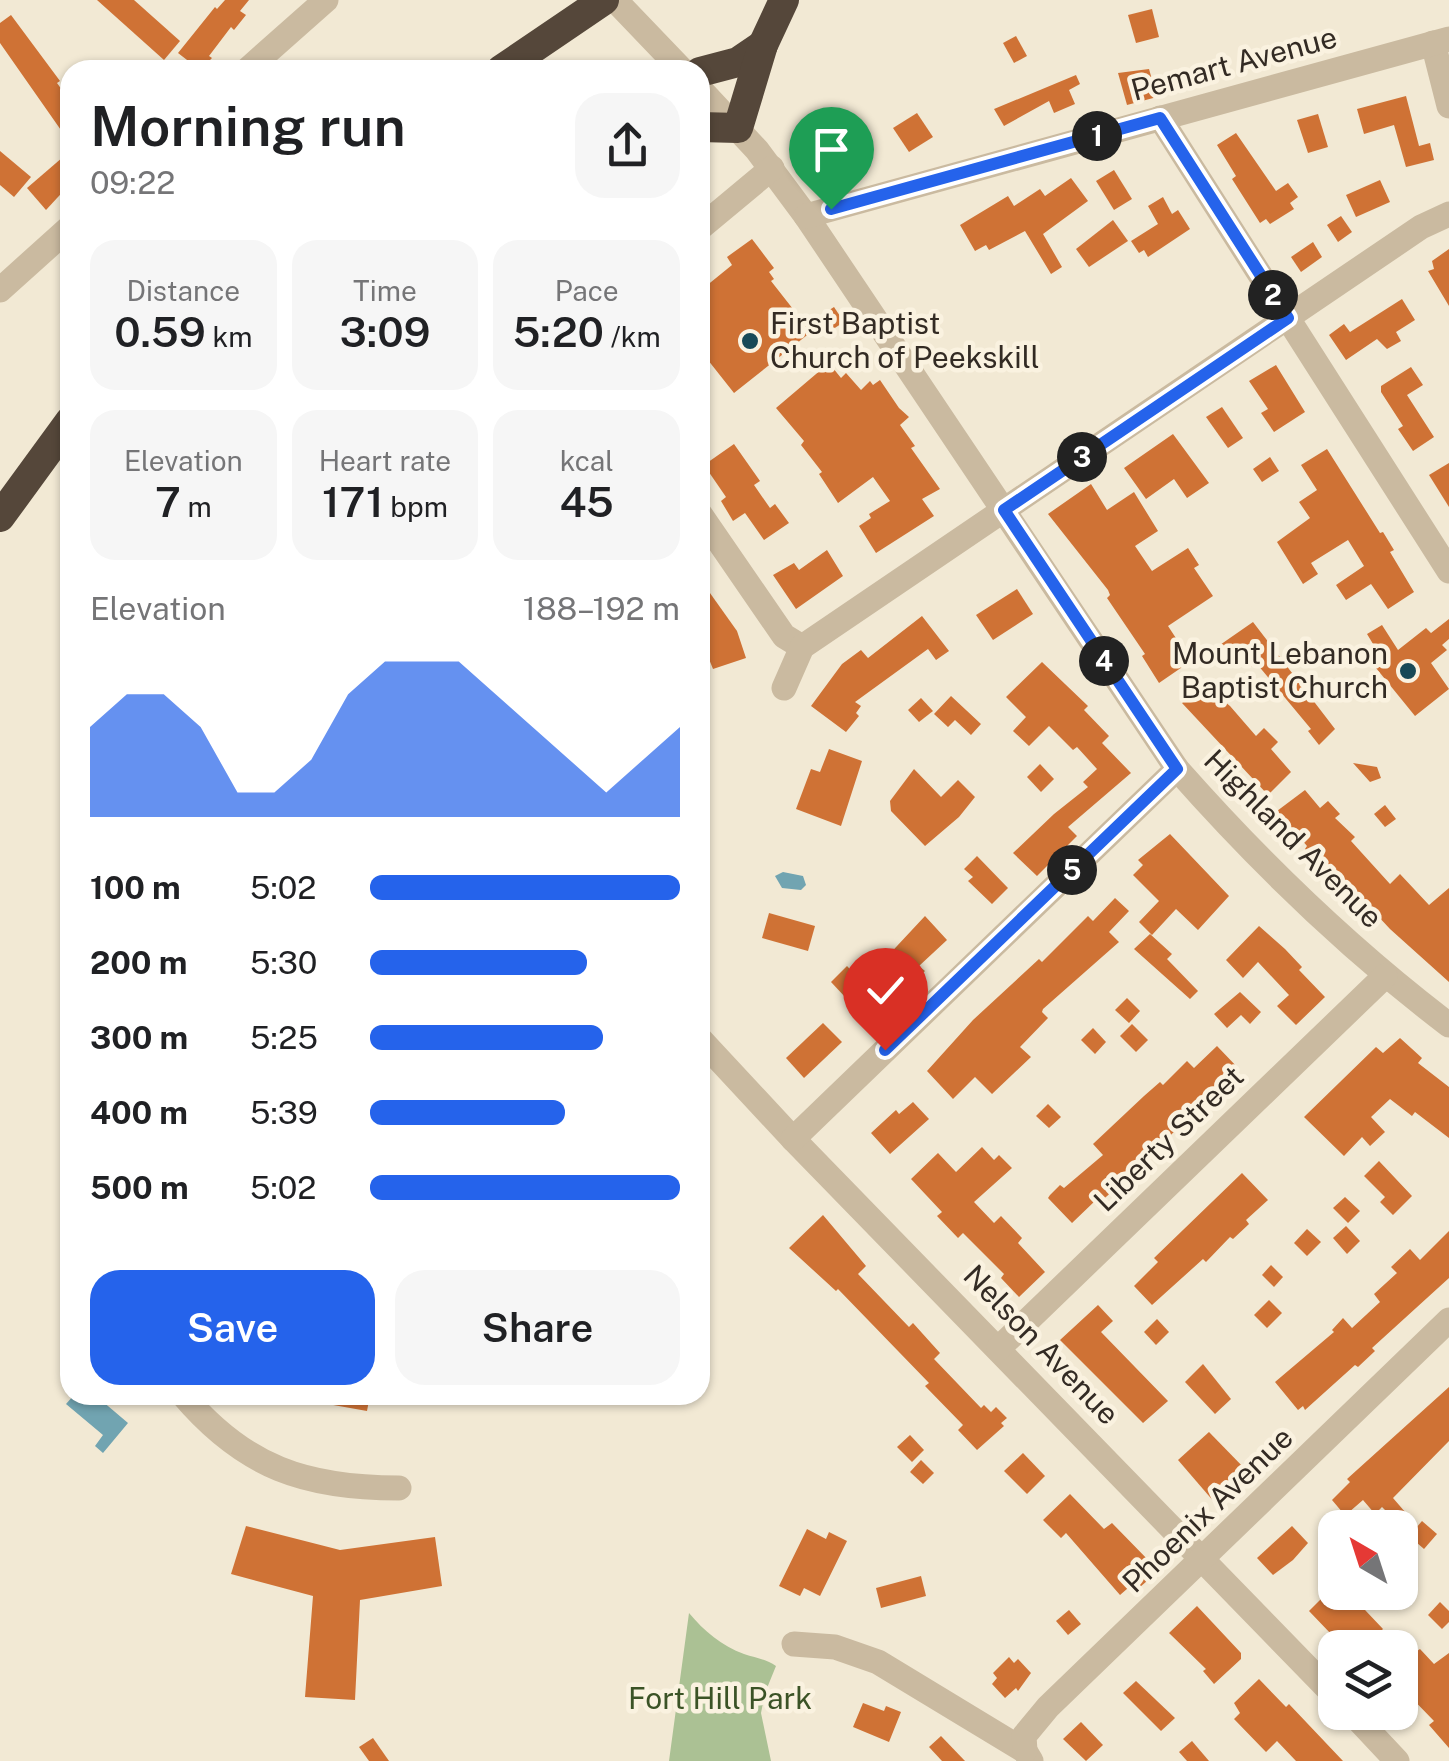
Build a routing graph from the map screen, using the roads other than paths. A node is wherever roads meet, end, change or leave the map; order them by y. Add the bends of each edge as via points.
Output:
1 (326, 0) edge
2 (604, 0) edge
3 (615, 0) edge
4 (784, 0) edge
5 (1441, 41) edge
6 (763, 44) junction
7 (258, 60) edge
8 (519, 60) edge
9 (672, 60) edge
10 (710, 69) edge
11 (710, 99) edge
12 (1449, 106) edge
13 (1160, 118) junction
14 (710, 127) edge
15 (738, 128) junction
16 (772, 168) junction
17 (1449, 214) edge
18 (806, 216) junction
19 (710, 220) edge
20 (60, 236) edge
21 (0, 290) edge
22 (1288, 318) junction
23 (60, 435) edge
24 (1004, 510) junction
25 (0, 517) edge
26 (710, 529) edge
27 (1449, 571) edge
28 (802, 647) junction
29 (784, 688) dead end
30 (1177, 769) junction
31 (1385, 976) junction
32 (1449, 1025) edge
33 (710, 1050) edge
34 (793, 1139) junction
35 (1449, 1320) edge
36 (999, 1348) junction
37 (191, 1405) edge
38 (400, 1488) dead end
39 (1204, 1558) junction
40 (794, 1644) dead end
41 (1318, 1678) edge
42 (1368, 1730) edge
43 (1028, 1756) edge
44 (1397, 1761) edge

1 - 7 street
2 - 8 highway
3 - 9 street
4 - 6 highway
5 - 12 street
5 - 13 street, Pemart Avenue
6 - 10 highway via 738,62
6 - 15 highway
11 - 15 street, Highland Avenue
13 - 18 street, Pemart Avenue
13 - 22 street
14 - 15 highway
15 - 16 street, Highland Avenue
16 - 18 street, Highland Avenue
16 - 19 street
17 - 22 street
18 - 24 street, Highland Avenue
20 - 21 street
22 - 24 street
22 - 27 street
23 - 25 highway
24 - 28 street
24 - 30 street, Highland Avenue
26 - 28 street via 784,636
28 - 29 street
30 - 31 street, Highland Avenue via 1228,828
30 - 34 street
31 - 32 street, Highland Avenue
31 - 36 street, Liberty Street
33 - 34 street, Nelson Avenue
34 - 36 street, Nelson Avenue
35 - 39 street, Phoenix Avenue
36 - 39 street, Nelson Avenue
37 - 38 street via 239,1447 282,1472
39 - 41 street, Nelson Avenue
39 - 43 street, Phoenix Avenue via 1048,1708 1024,1736
40 - 43 street via 835,1647 878,1662
42 - 44 street

